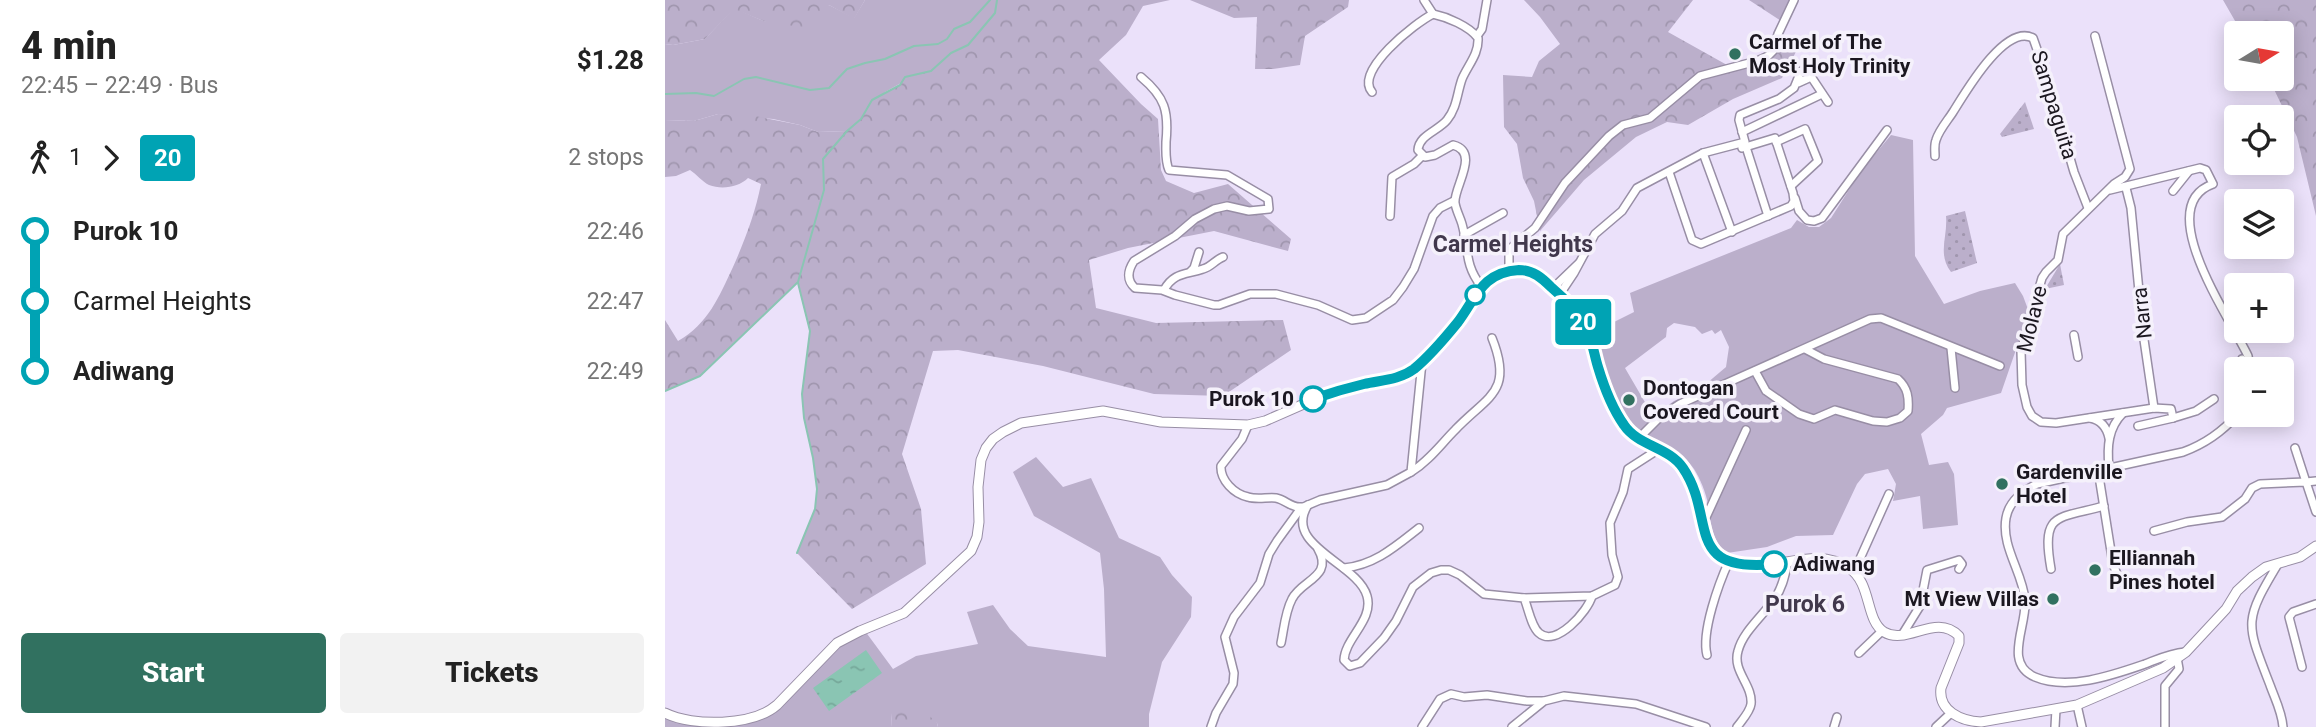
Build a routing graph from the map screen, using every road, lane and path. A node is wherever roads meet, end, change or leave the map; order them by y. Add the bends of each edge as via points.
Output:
1 (1424, 0) edge
2 (1487, 0) edge
3 (1794, 0) edge
4 (1433, 13) junction
5 (1477, 36) junction
6 (2095, 36) dead end
7 (1141, 77) dead end
8 (1372, 92) dead end
9 (1822, 94) junction
10 (1828, 102) dead end
11 (1887, 130) dead end
12 (1742, 132) junction
13 (1776, 142) junction
14 (1746, 147) junction
15 (1703, 155) junction
16 (1422, 156) junction
17 (1935, 156) dead end
18 (2189, 171) junction
19 (1669, 172) junction
20 (1791, 186) junction
21 (2112, 188) junction
22 (2126, 188) junction
23 (2173, 191) dead end
24 (1794, 197) junction
25 (1454, 201) junction
26 (2088, 208) junction
27 (1503, 213) dead end
28 (1390, 216) dead end
29 (1768, 216) junction
30 (1732, 232) junction
31 (1464, 235) junction
32 (1199, 252) dead end
33 (1223, 257) dead end
34 (1191, 271) junction
35 (1509, 272) junction
36 (1481, 286) junction
37 (1164, 290) junction
38 (1556, 291) junction
39 (2074, 335) dead end
40 (1492, 338) dead end
41 (1951, 348) junction
42 (1805, 349) junction
43 (2078, 357) dead end
44 (2248, 357) edge
45 (1422, 362) junction
46 (2000, 366) dead end
47 (1755, 371) junction
48 (1955, 388) dead end
49 (2214, 399) dead end
50 (2154, 408) junction
51 (2123, 412) junction
52 (2086, 417) junction
53 (2172, 418) junction
54 (1248, 425) junction
55 (2138, 426) dead end
56 (2225, 427) edge
57 (1746, 430) dead end
58 (1639, 438) junction
59 (2109, 441) junction
60 (2295, 448) dead end
61 (1659, 449) junction
62 (2109, 467) junction
63 (2098, 470) junction
64 (1411, 472) junction
65 (2316, 481) edge
66 (2305, 482) junction
67 (1889, 494) dead end
68 (1305, 506) junction
69 (2104, 506) junction
70 (2316, 512) edge
71 (1702, 526) junction
72 (1419, 528) dead end
73 (2154, 531) dead end
74 (2316, 546) edge
75 (1318, 549) junction
76 (1729, 561) junction
77 (1789, 562) junction
78 (2278, 564) junction
79 (1344, 568) junction
80 (1959, 569) dead end
81 (2052, 569) dead end
82 (1854, 572) junction
83 (2120, 582) dead end
84 (1592, 596) junction
85 (1524, 598) junction
86 (2316, 604) edge
87 (1882, 631) junction
88 (1902, 635) junction
89 (1281, 643) dead end
90 (2186, 652) junction
91 (1859, 653) dead end
92 (1707, 655) dead end
93 (2177, 658) junction
94 (2302, 667) dead end
95 (1544, 701) junction
96 (2077, 705) junction
97 (2056, 709) junction
98 (665, 713) edge
99 (1951, 713) junction
100 (1837, 717) dead end
101 (747, 723) edge
102 (1982, 724) edge
103 (1211, 727) edge
104 (1422, 727) edge
105 (1512, 727) edge
106 (1706, 727) edge
107 (1737, 727) edge
108 (1834, 727) edge
109 (1936, 727) edge
110 (2055, 727) edge
111 (2082, 727) edge
112 (2165, 727) edge
113 (2283, 727) edge

1 - 4 street
2 - 5 street
3 - 35 street via 1768,56 1700,76 1648,119 1623,125 1609,136 1565,183 1535,228 1511,247
4 - 5 street
4 - 8 street via 1411,27 1372,69 1368,80
5 - 16 street via 1478,47 1455,107 1447,121 1419,144
6 - 21 street via 2130,165
7 - 37 street via 1163,102 1169,170 1227,175 1270,203 1269,209 1262,211 1227,206 1214,209 1134,261 1129,272 1132,285 1140,290
9 - 10 street
9 - 12 street
9 - 12 street via 1803,70 1794,88 1779,99 1740,115
11 - 24 street via 1822,218 1807,220
12 - 15 street via 1745,142
13 - 14 street via 1775,138
13 - 20 street
13 - 20 street via 1805,129 1818,162
14 - 15 street
14 - 29 street
15 - 19 street
15 - 30 street
16 - 25 street via 1431,157 1453,145 1461,149 1465,166
16 - 28 street via 1392,177
17 - 26 street, Sampaguita via 1936,139 1981,68 2012,40 2029,36
18 - 22 street
18 - 23 street
18 - 44 street via 2203,169 2213,184 2195,195 2190,209 2192,243
19 - 30 street via 1695,242
19 - 38 street via 1637,188 1622,211 1595,234 1581,262
20 - 24 street
21 - 22 street
21 - 26 street, Molave
22 - 50 street, Narra
24 - 29 street via 1791,206
25 - 31 street
25 - 37 street via 1433,216 1403,287 1366,318 1352,320 1276,293 1250,294 1219,305
26 - 52 street, Molave via 2062,236 2058,260 2042,278 2021,351 2023,396 2036,420 2056,423
27 - 31 street
29 - 30 street
31 - 36 street via 1469,266
32 - 34 street
33 - 34 street
34 - 37 street via 1175,276
35 - 36 street
35 - 38 street via 1534,272
36 - 45 street via 1459,321
38 - 58 street via 1587,330 1616,412 1625,428
39 - 43 street
40 - 64 street via 1501,366 1497,387 1489,400
41 - 42 street via 1881,318
41 - 46 street
41 - 48 street
42 - 47 street
42 - 47 street via 1824,359 1898,379 1909,398 1908,411 1887,422 1835,410 1814,419 1766,391
45 - 54 street via 1405,375 1329,393
45 - 64 street
47 - 58 street via 1671,409
49 - 53 street via 2196,411
50 - 51 street
50 - 53 street via 2169,408
51 - 52 street, Molave
51 - 59 street via 2114,422
52 - 59 street via 2101,422
53 - 55 street
54 - 68 street via 1221,466 1223,478 1245,497
54 - 101 street via 1161,422 1103,411 1021,423 1003,432 993,439 981,460 977,537 965,557 904,612 837,643 769,712
56 - 62 street via 2183,452
57 - 71 street
58 - 61 street
59 - 62 street
60 - 66 street
61 - 71 street via 1675,459 1688,476
61 - 84 street via 1628,469 1610,523 1618,580
62 - 63 street
63 - 69 street
63 - 90 street via 2037,484 2022,492 2010,507 2007,537 2025,598 2017,655 2020,665 2041,679 2069,682
64 - 68 street via 1387,485
65 - 66 street
66 - 70 street
66 - 73 street via 2260,484 2222,517
67 - 82 street
68 - 75 street via 1303,528
68 - 103 street via 1277,541 1260,583 1234,617 1226,637 1233,684
69 - 81 street via 2051,525 2046,539
69 - 83 street
71 - 76 street via 1711,547
72 - 79 street via 1370,563
74 - 78 street
75 - 79 street
75 - 89 street via 1321,568 1291,600
76 - 77 street via 1744,565
76 - 92 street via 1716,594 1705,643
77 - 82 street via 1818,557
77 - 107 street via 1775,598 1738,650 1737,662 1751,704
78 - 90 street via 2244,584
78 - 113 street via 2257,599 2250,624
79 - 85 street via 1366,591 1368,602 1345,653 1350,666 1360,663 1384,638 1413,587 1431,573 1449,570 1484,594
80 - 88 street via 1959,560 1927,570 1920,606
82 - 87 street
84 - 85 street
84 - 85 street via 1573,624 1545,636 1536,628
86 - 94 street via 2290,617
87 - 88 street
87 - 91 street
88 - 99 street via 1947,627 1959,636 1941,688 1942,702
90 - 93 street
93 - 96 street
93 - 112 street via 2179,669 2164,690
95 - 104 street via 1451,694 1440,699
95 - 105 street
95 - 106 street via 1564,696 1636,704
96 - 97 street
96 - 111 street
97 - 102 street
97 - 110 street
98 - 101 street via 690,720
99 - 102 street
99 - 109 street
100 - 108 street

